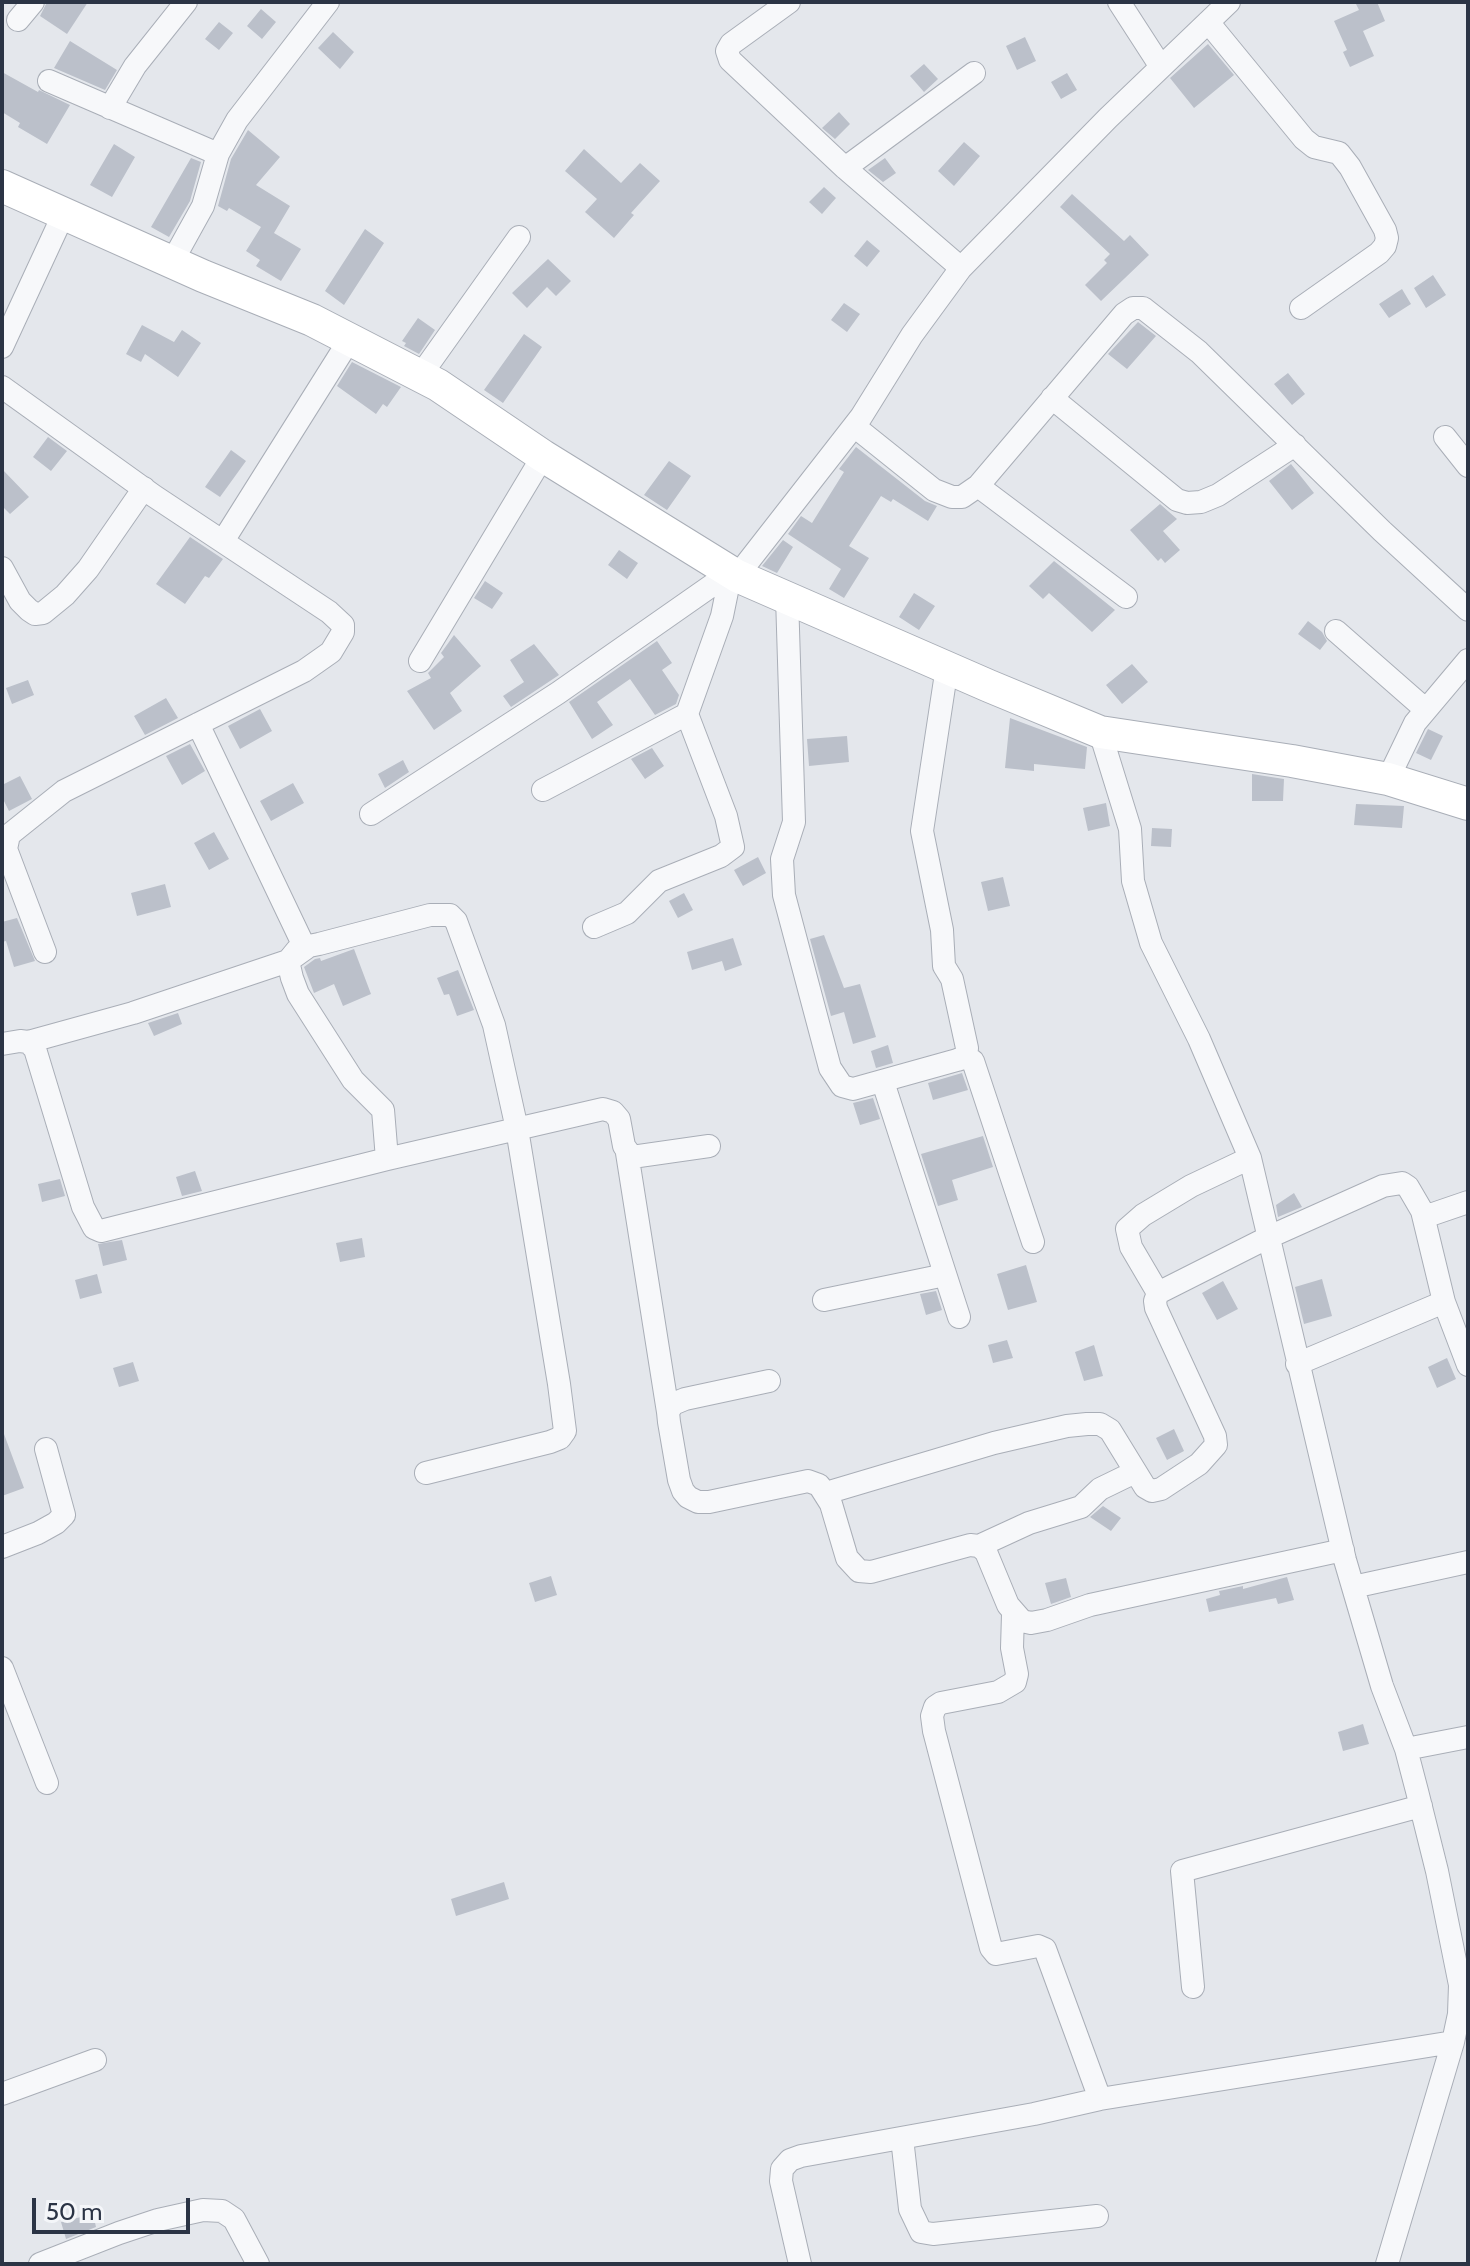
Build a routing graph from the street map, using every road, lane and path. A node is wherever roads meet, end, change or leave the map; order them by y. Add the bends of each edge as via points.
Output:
1 (33, 2) edge
2 (186, 2) edge
3 (328, 2) edge
4 (789, 2) edge
5 (1119, 2) edge
6 (1229, 2) edge
7 (18, 20) dead end
8 (1208, 22) junction
9 (1161, 67) junction
10 (974, 73) dead end
11 (49, 81) dead end
12 (110, 108) junction
13 (218, 154) junction
14 (845, 168) junction
15 (2, 186) edge
16 (64, 213) junction
17 (519, 237) dead end
18 (172, 262) junction
19 (961, 268) junction
20 (1301, 308) dead end
21 (350, 339) junction
22 (2, 347) edge
23 (420, 376) junction
24 (2, 387) edge
25 (1052, 398) junction
26 (854, 426) junction
27 (1445, 437) dead end
28 (1295, 445) junction
29 (543, 456) junction
30 (1468, 466) edge
31 (978, 486) junction
32 (144, 488) junction
33 (223, 541) junction
34 (2, 568) edge
35 (734, 574) junction
36 (787, 597) junction
37 (1126, 597) dead end
38 (1468, 610) edge
39 (1336, 631) dead end
40 (1468, 660) edge
41 (420, 661) dead end
42 (947, 667) junction
43 (1425, 709) junction
44 (687, 714) junction
45 (198, 724) junction
46 (1100, 732) junction
47 (1388, 779) junction
48 (543, 790) dead end
49 (1468, 804) edge
50 (371, 814) dead end
51 (594, 927) dead end
52 (306, 944) junction
53 (45, 952) dead end
54 (288, 961) junction
55 (28, 1042) junction
56 (2, 1044) edge
57 (966, 1057) junction
58 (883, 1082) junction
59 (517, 1129) junction
60 (709, 1146) dead end
61 (627, 1153) junction
62 (1250, 1158) junction
63 (387, 1159) junction
64 (1468, 1202) edge
65 (1422, 1211) junction
66 (1269, 1237) junction
67 (1033, 1242) dead end
68 (945, 1275) junction
69 (1158, 1293) junction
70 (824, 1300) dead end
71 (1444, 1302) junction
72 (959, 1317) dead end
73 (1297, 1364) junction
74 (1468, 1365) edge
75 (769, 1381) dead end
76 (668, 1412) junction
77 (46, 1449) dead end
78 (1135, 1472) junction
79 (426, 1473) dead end
80 (826, 1493) junction
81 (979, 1546) junction
82 (2, 1547) edge
83 (1343, 1550) junction
84 (1468, 1562) edge
85 (1353, 1587) junction
86 (1013, 1614) junction
87 (2, 1668) edge
88 (1468, 1737) edge
89 (1406, 1749) junction
90 (47, 1783) dead end
91 (1421, 1806) junction
92 (1193, 1987) dead end
93 (1453, 2042) junction
94 (95, 2060) dead end
95 (2, 2094) edge
96 (1100, 2099) junction
97 (902, 2138) junction
98 (1097, 2216) dead end
99 (40, 2264) edge
100 (258, 2264) edge
101 (800, 2264) edge
102 (1387, 2264) edge

1 - 7 street
2 - 12 street via 135,66
3 - 13 street via 237,120
4 - 14 street via 731,44 730,60
5 - 9 street
6 - 8 street
8 - 9 street
8 - 20 street via 1304,139 1339,153 1385,230 1385,246 1379,253
9 - 19 street
10 - 14 street
11 - 12 street
12 - 13 street
13 - 18 street via 203,206
14 - 19 street
15 - 16 street
16 - 18 street
16 - 22 street
17 - 23 street
18 - 21 street
19 - 26 street
21 - 23 street
21 - 33 street
23 - 29 street
24 - 32 street
25 - 28 street via 1187,503 1218,495
25 - 28 street via 1124,314 1143,308 1199,352
25 - 31 street
26 - 31 street via 934,490 962,497
26 - 35 street
27 - 30 street
28 - 38 street
29 - 35 street
29 - 41 street
31 - 37 street
32 - 33 street
32 - 34 street via 88,569 43,613 35,614 20,601
33 - 45 street via 329,612 343,625 343,632 321,660
35 - 36 street
35 - 44 street
35 - 50 street
36 - 42 street
36 - 58 street via 794,822 782,859 784,895 830,1068 842,1086 853,1089
39 - 43 street
40 - 43 street
42 - 46 street
42 - 57 street via 922,831 944,966 952,979
43 - 47 street
44 - 48 street
44 - 51 street via 733,847 659,881 627,913
45 - 52 street
45 - 53 street via 64,791 9,835 6,849
46 - 47 street
46 - 62 street via 1130,829 1133,881 1151,943
47 - 49 street
52 - 54 street
52 - 59 street via 450,915 494,1025
54 - 55 street
54 - 63 street via 298,994 353,1080 383,1110
55 - 56 street
55 - 63 street via 35,1049 88,1220 101,1231
57 - 58 street
57 - 67 street via 978,1070
58 - 68 street
59 - 61 street via 603,1109 619,1119
59 - 63 street
59 - 79 street via 565,1431 550,1442
60 - 61 street via 640,1158
61 - 76 street
62 - 66 street
62 - 69 street via 1191,1186 1127,1229 1131,1247
64 - 65 street via 1430,1215
65 - 66 street via 1408,1187 1396,1183
65 - 71 street
66 - 69 street
66 - 73 street
68 - 70 street
68 - 72 street
69 - 78 street via 1156,1308 1216,1445 1199,1464 1161,1489 1145,1487
71 - 73 street
71 - 74 street
73 - 83 street
75 - 76 street via 685,1399
76 - 80 street via 679,1480 688,1497 709,1502 808,1481
77 - 82 street via 64,1515 38,1533
78 - 80 street via 1110,1430 1087,1424 994,1443
78 - 81 street via 1100,1489 1081,1507
80 - 81 street via 847,1558 859,1571
81 - 86 street
83 - 85 street
83 - 86 street via 1090,1605 1047,1620 1031,1623
84 - 85 street
85 - 89 street
86 - 96 street via 1015,1682 998,1692 941,1703 932,1716 934,1731 991,1948 996,1954 1045,1949
87 - 90 street
88 - 89 street
89 - 91 street
91 - 92 street via 1182,1871
91 - 93 street via 1460,1985
93 - 96 street
93 - 102 street
94 - 95 street
96 - 97 street
97 - 98 street via 910,2209 921,2232
97 - 101 street via 801,2156 782,2169
99 - 100 street via 132,2228 203,2210 222,2211 234,2219

